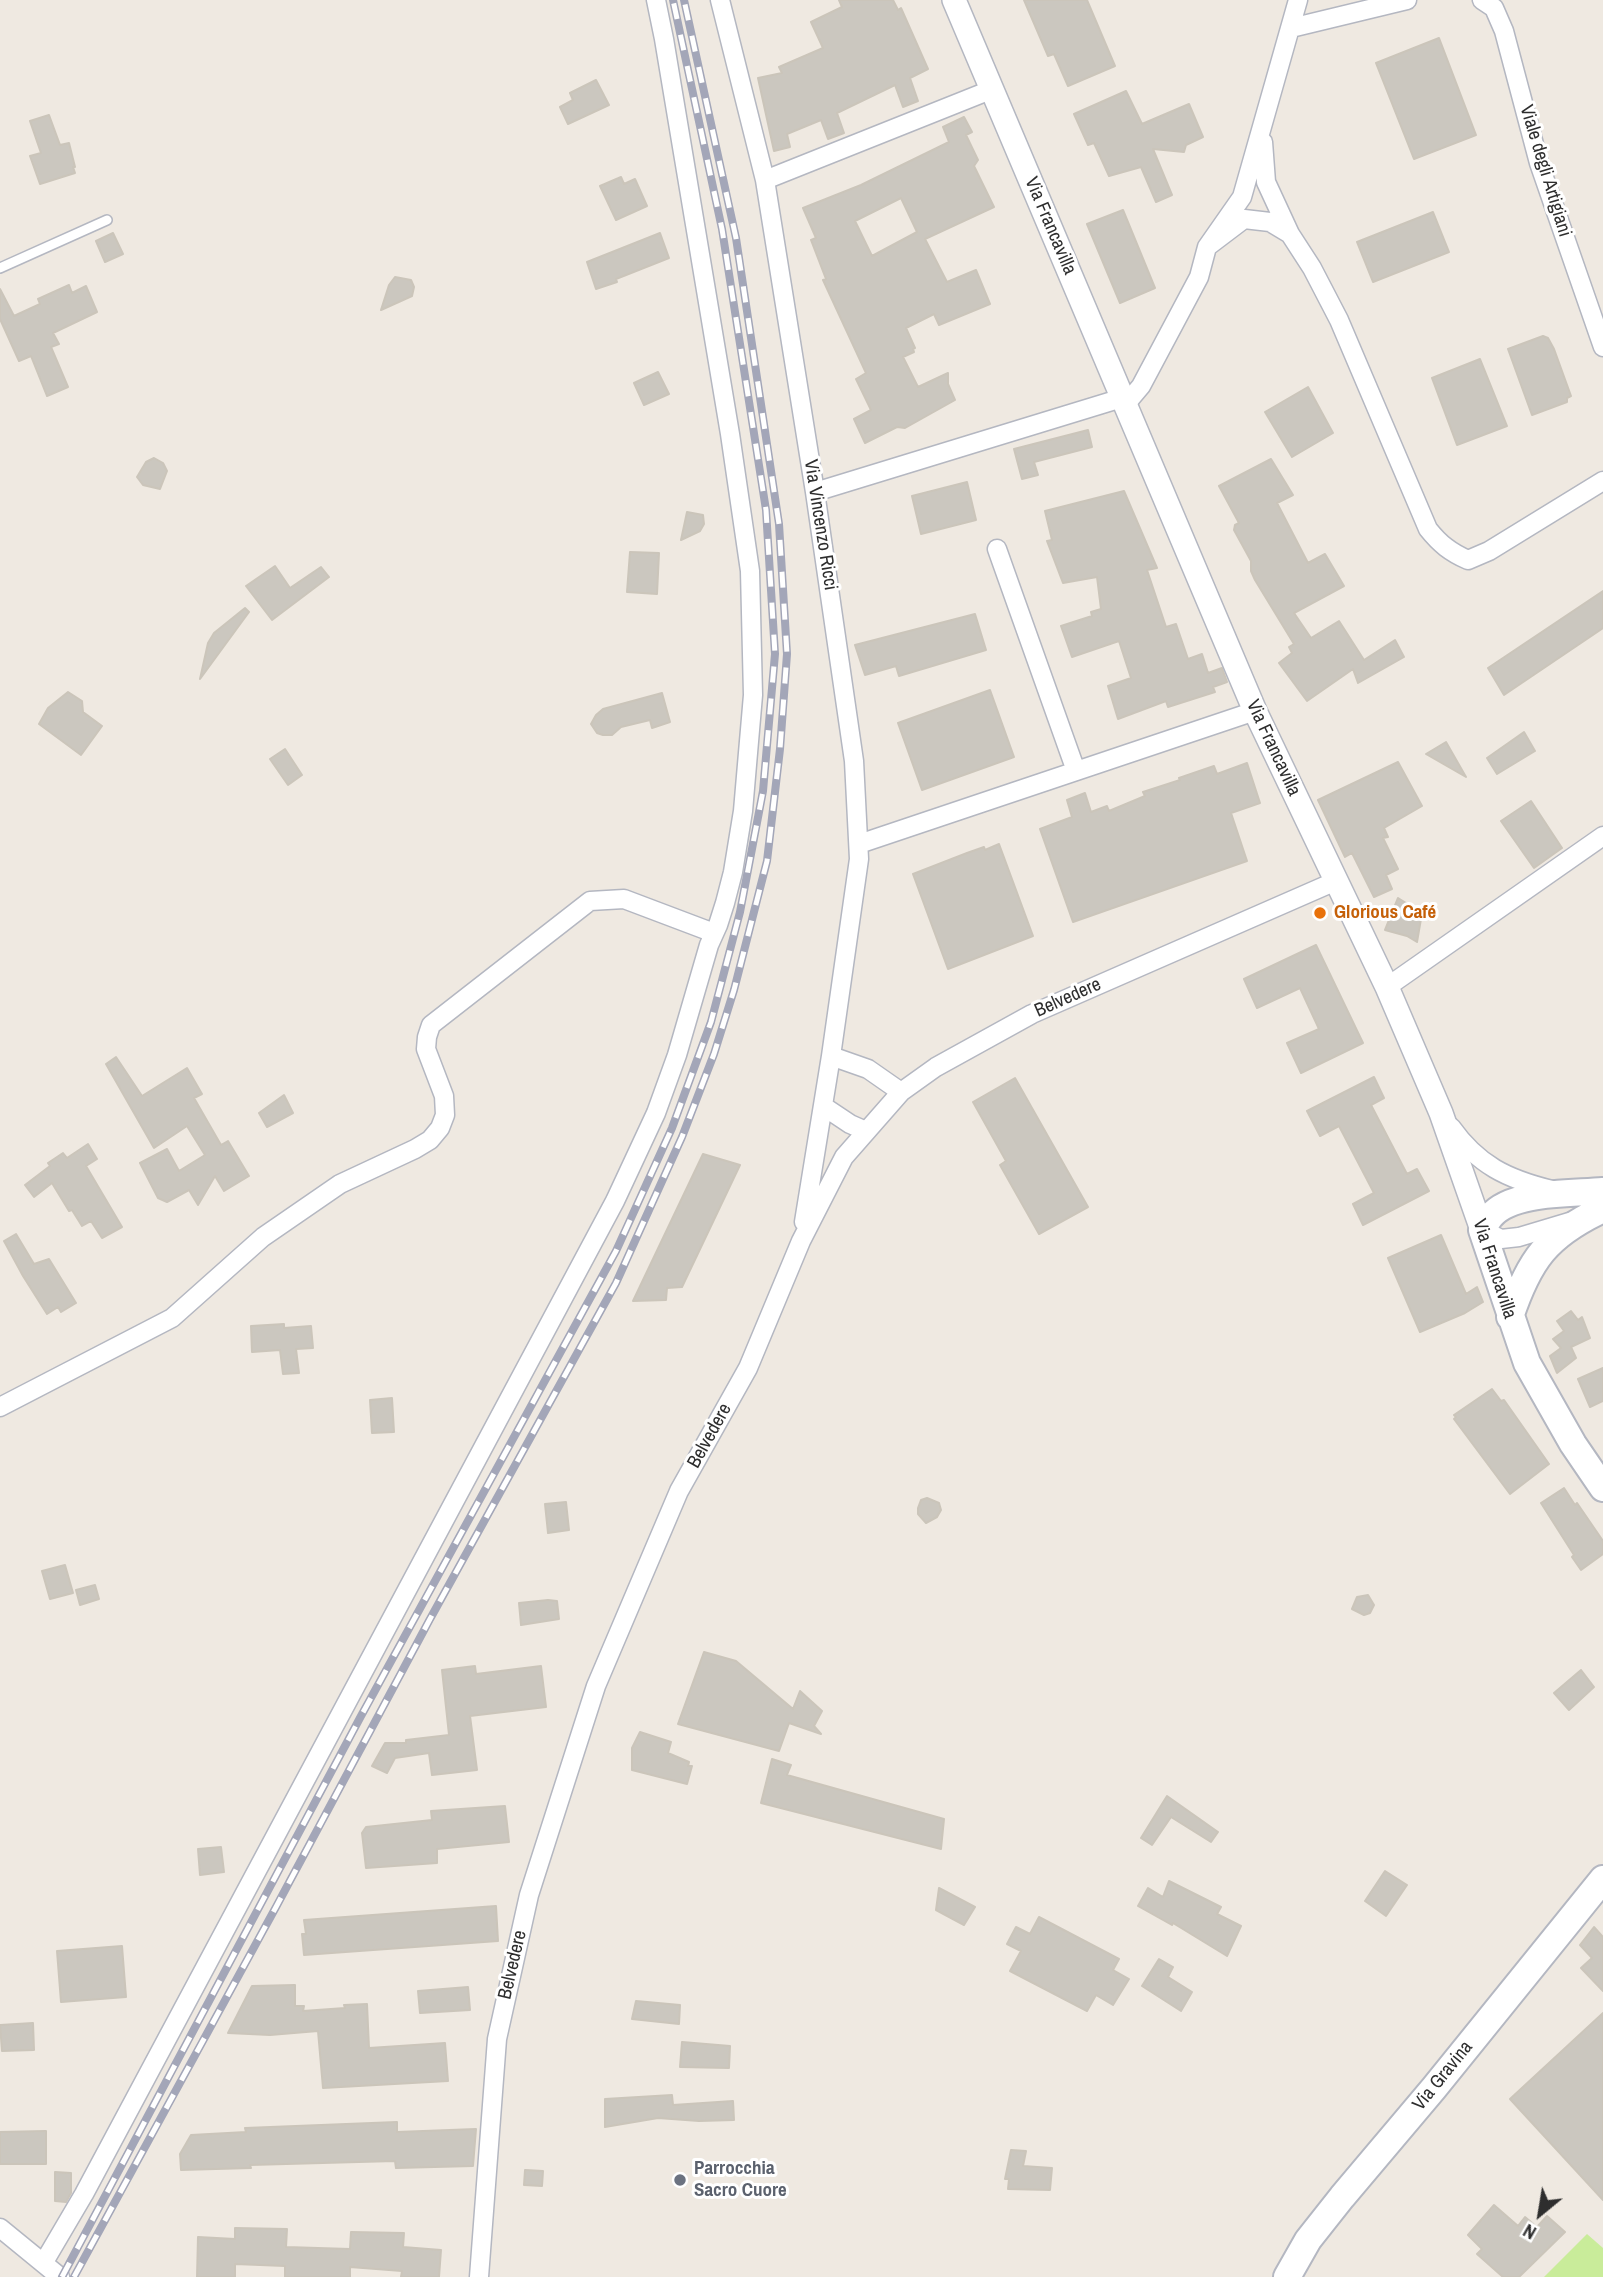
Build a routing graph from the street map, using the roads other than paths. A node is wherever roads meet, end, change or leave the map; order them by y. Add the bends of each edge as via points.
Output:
1 (656, 0) edge
2 (720, 0) edge
3 (954, 0) edge
4 (1298, 0) edge
5 (1407, 0) edge
6 (1482, 0) edge
7 (1291, 28) junction
8 (993, 89) junction
9 (1262, 127) junction
10 (765, 180) junction
11 (107, 220) dead end
12 (1290, 234) junction
13 (1207, 247) junction
14 (0, 268) edge
15 (1603, 347) edge
16 (1124, 402) junction
17 (1603, 481) edge
18 (815, 492) junction
19 (997, 549) dead end
20 (1255, 712) junction
21 (1076, 771) junction
22 (1603, 836) edge
23 (859, 844) junction
24 (1336, 881) junction
25 (715, 933) junction
26 (1387, 987) junction
27 (831, 1056) junction
28 (901, 1091) junction
29 (823, 1106) junction
30 (1441, 1113) junction
31 (866, 1131) junction
32 (1603, 1191) edge
33 (1569, 1194) junction
34 (1593, 1214) edge
35 (1482, 1230) junction
36 (801, 1241) junction
37 (1510, 1317) junction
38 (0, 1407) edge
39 (1603, 1488) edge
40 (1603, 1879) edge
41 (0, 2228) edge
42 (44, 2262) junction
43 (60, 2277) edge
44 (479, 2277) edge
45 (1287, 2277) edge

1 - 25 street via 750,571 750,739 733,872
2 - 10 street, Via Vincenzo Ricci
3 - 8 street, Via Francavilla
4 - 7 street
5 - 7 street
6 - 15 street, Viale degli Artigiani via 1494,8 1504,31 1539,163
7 - 9 street
8 - 10 street
8 - 16 street, Via Francavilla
9 - 12 street via 1266,182
9 - 13 street via 1242,197
10 - 18 street, Via Vincenzo Ricci
11 - 14 lane
12 - 13 street via 1270,222 1244,219
12 - 17 street via 1339,320 1428,529 1440,545 1468,560
13 - 16 street via 1199,277 1141,386
16 - 18 street
16 - 20 street, Via Francavilla
18 - 23 street, Via Vincenzo Ricci via 854,761
19 - 21 street
20 - 21 street
20 - 24 street, Via Francavilla
21 - 23 street
22 - 26 street
23 - 27 street, Via Vincenzo Ricci
24 - 26 street, Via Francavilla
24 - 28 street, Belvedere via 1031,1014
25 - 38 street via 624,899 590,901 431,1025 426,1049 444,1096 445,1115 430,1140 340,1184 263,1237 172,1318
25 - 42 street via 660,1101 615,1201
26 - 30 street, Via Francavilla
27 - 28 street via 868,1069
27 - 29 street, Via Vincenzo Ricci
28 - 31 street, Belvedere
29 - 31 street
29 - 36 street, Via Vincenzo Ricci
30 - 33 street via 1485,1164 1527,1184
30 - 35 street, Via Francavilla
31 - 36 street, Belvedere via 844,1157
32 - 33 main road
33 - 35 main road via 1529,1197 1504,1206 1491,1215
34 - 35 street via 1518,1237 1501,1239
34 - 37 main road via 1553,1239 1535,1259
35 - 37 main road, Via Francavilla
36 - 44 street, Belvedere via 748,1368 679,1491 596,1686 529,1895 497,2039
37 - 39 main road, Via Francavilla via 1527,1363
40 - 45 main road, Via Gravina via 1342,2197 1308,2240
41 - 42 street
42 - 43 street

